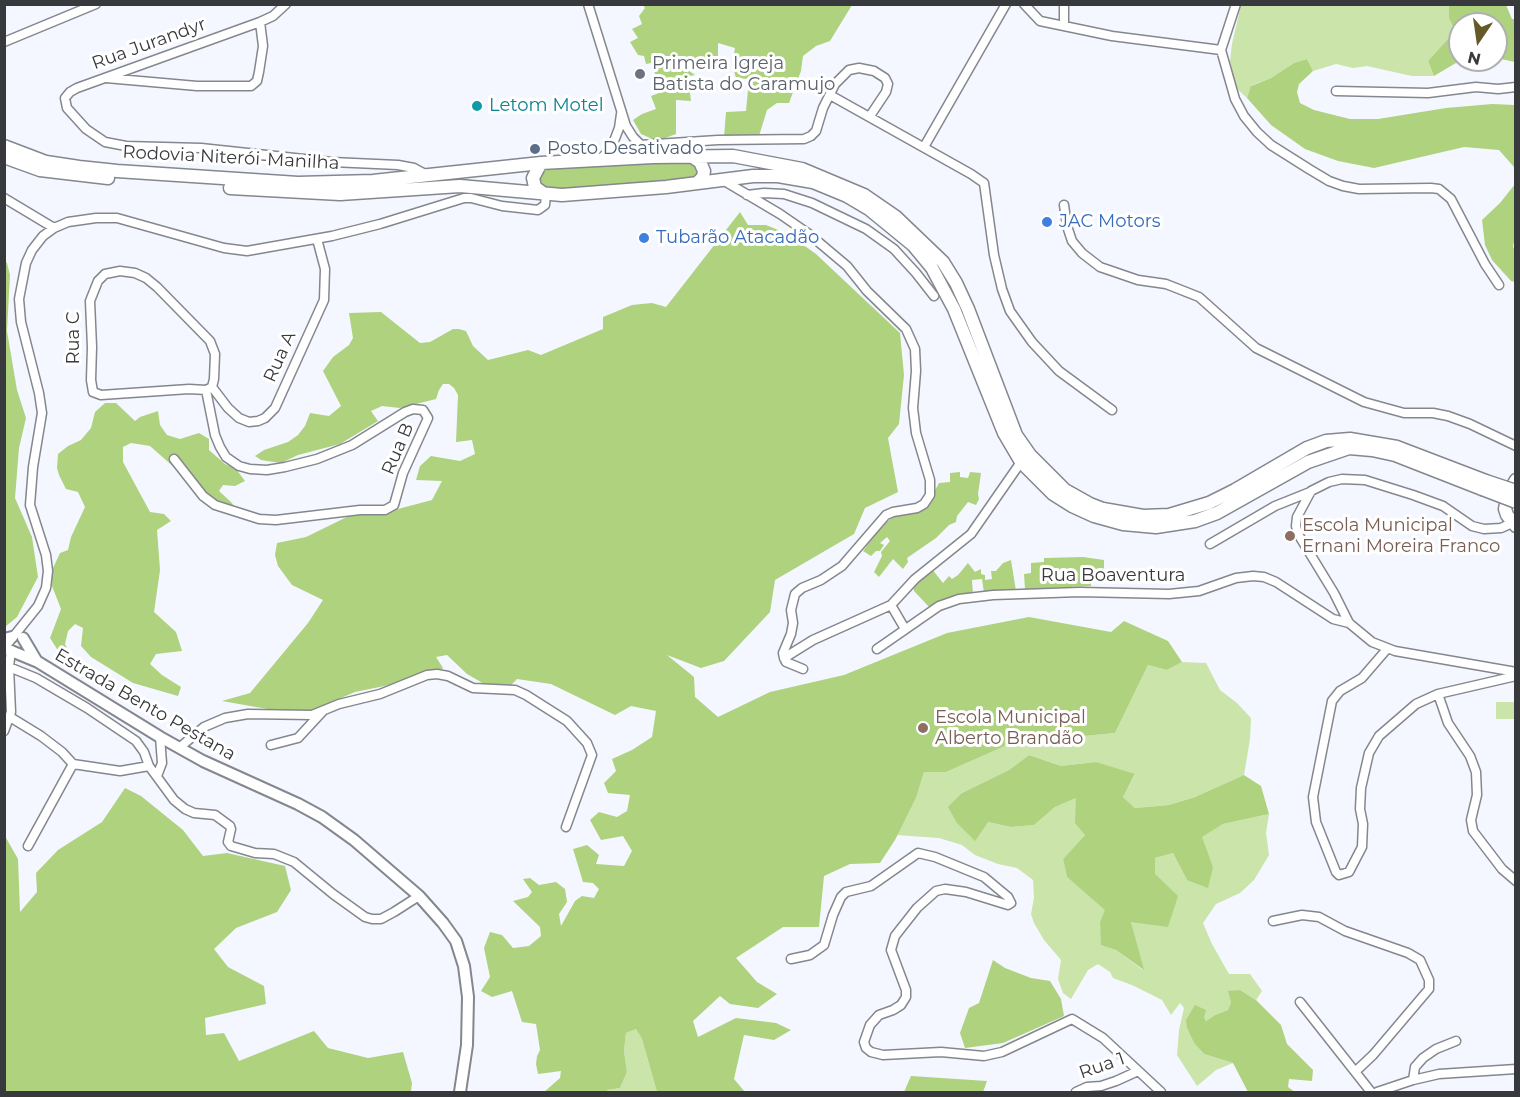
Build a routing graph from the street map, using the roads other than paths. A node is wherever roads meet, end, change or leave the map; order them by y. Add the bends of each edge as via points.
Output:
1 (96, 4) edge
2 (286, 4) edge
3 (588, 4) edge
4 (1006, 4) edge
5 (1024, 4) edge
6 (1064, 4) edge
7 (1236, 4) edge
8 (260, 22) junction
9 (1064, 26) junction
10 (4, 42) edge
11 (1221, 50) junction
12 (105, 77) junction
13 (1515, 87) edge
14 (1335, 91) dead end
15 (830, 95) junction
16 (622, 110) junction
17 (870, 116) junction
18 (640, 145) junction
19 (4, 146) edge
20 (924, 147) junction
21 (691, 156) junction
22 (4, 157) edge
23 (653, 157) junction
24 (599, 160) junction
25 (541, 163) junction
26 (430, 176) junction
27 (722, 179) junction
28 (697, 183) junction
29 (493, 188) junction
30 (546, 195) junction
31 (747, 195) junction
32 (4, 198) edge
33 (471, 198) junction
34 (1064, 205) dead end
35 (54, 228) junction
36 (317, 239) junction
37 (1499, 285) dead end
38 (934, 296) dead end
39 (209, 388) junction
40 (1112, 410) dead end
41 (1515, 446) edge
42 (174, 459) dead end
43 (1020, 462) junction
44 (1515, 480) edge
45 (1484, 485) junction
46 (1311, 491) junction
47 (1515, 491) edge
48 (1515, 502) edge
49 (1514, 525) edge
50 (1210, 544) dead end
51 (891, 604) junction
52 (1349, 623) junction
53 (905, 630) junction
54 (12, 645) edge
55 (877, 649) dead end
56 (1387, 649) junction
57 (784, 658) junction
58 (9, 667) junction
59 (803, 669) dead end
60 (1515, 674) edge
61 (1438, 694) junction
62 (323, 711) junction
63 (10, 717) junction
64 (4, 731) edge
65 (160, 737) junction
66 (271, 745) dead end
67 (179, 748) junction
68 (73, 764) junction
69 (149, 766) junction
70 (157, 776) junction
71 (566, 827) dead end
72 (28, 846) dead end
73 (1515, 881) edge
74 (418, 896) junction
75 (1273, 921) dead end
76 (791, 959) dead end
77 (1300, 1002) dead end
78 (1456, 1041) dead end
79 (1515, 1069) edge
80 (1138, 1071) junction
81 (1356, 1071) junction
82 (1413, 1080) junction
83 (460, 1092) edge
84 (1076, 1092) edge
85 (1161, 1092) edge
86 (1371, 1092) edge
87 (1377, 1092) edge

1 - 10 street
2 - 8 street, Rua Jurandyr
3 - 16 street
4 - 20 street
5 - 9 street via 1040,21
6 - 9 street
7 - 11 street
8 - 12 street, Rua Jurandyr
8 - 12 street via 260,72 251,86 196,86
9 - 11 street
11 - 37 street via 1235,99 1244,116 1270,144 1343,186 1438,189 1451,199
12 - 26 street, Rua Jurandyr via 70,92 66,98 74,118 105,142 398,165
13 - 14 street via 1428,93
15 - 17 street
15 - 17 street via 849,70 874,71 888,84
15 - 18 street via 816,131 804,139
16 - 18 street via 626,126
16 - 24 street via 611,149
17 - 20 street
18 - 23 street
19 - 26 highway, Rodovia Niterói-Manilha via 57,164 211,178 298,183
20 - 40 street via 984,183 994,255 1010,311 1059,371
21 - 23 highway, Rodovia Niterói-Manilha
21 - 28 highway via 704,171
21 - 45 highway, Rodovia Niterói-Manilha via 733,156 802,169 864,195 896,217 943,262 956,283 1016,435 1065,490 1090,504 1143,516 1169,515 1209,503 1307,448 1350,439 1397,447
22 - 29 highway, Rodovia Niterói-Manilha via 59,174 289,192
23 - 24 highway, Rodovia Niterói-Manilha
24 - 25 highway, Rodovia Niterói-Manilha
25 - 26 highway, Rodovia Niterói-Manilha
25 - 30 highway via 533,178 535,187
27 - 28 highway, Rodovia Niterói-Manilha
27 - 31 street
27 - 43 highway, Rodovia Niterói-Manilha via 778,176 813,182 869,208 914,245 932,268 954,309 1004,433
28 - 30 highway, Rodovia Niterói-Manilha
29 - 30 highway, Rodovia Niterói-Manilha
29 - 33 highway
30 - 33 street via 545,205 538,210
31 - 38 street via 794,197 866,229 894,249
31 - 57 street via 825,247 906,329 915,349 916,433 931,488 924,504 886,515 842,566 795,594
32 - 35 street
33 - 36 street
34 - 41 street via 1072,241 1100,267 1199,297 1256,348 1364,402 1404,413 1448,416
35 - 36 street via 68,222 117,218 247,251
35 - 54 street via 32,250 19,298 42,412 30,505 48,571 38,606
36 - 39 street, Rua A via 325,269 324,300 274,408 265,418 249,422 239,418
39 - 39 street, Rua C via 214,379 215,354 210,341 146,278 120,271 105,274 90,301 93,392 101,395
39 - 42 street, Rua B via 220,447 226,457 250,469 317,459 352,445 413,409 423,410 429,418 394,505 385,510 259,519 215,505
43 - 45 highway, Rodovia Niterói-Manilha via 1053,494 1072,506 1123,524 1156,527 1195,521 1216,513 1308,462 1349,448 1395,455
43 - 51 street via 971,534 915,579
44 - 49 highway via 1505,508
45 - 47 highway, Rodovia Niterói-Manilha, bridge
45 - 48 highway, Rodovia Niterói-Manilha, bridge
46 - 49 street via 1342,479 1365,480 1443,506 1472,526 1484,529
46 - 50 street via 1275,506
46 - 52 street via 1297,517 1298,534
51 - 53 street
51 - 57 street via 813,640
52 - 53 street, Rua Boaventura via 1334,619 1276,582 1253,576 1199,591 1169,594 1080,592 959,599 939,606
52 - 56 street via 1371,642
53 - 55 street, Rua Boaventura
54 - 58 street
54 - 65 main road, Estrada Bento Pestana
56 - 60 street
56 - 61 street via 1362,678 1340,691 1332,701 1313,798 1316,822 1336,872 1349,872 1362,847 1361,788 1373,743 1416,704
57 - 59 street
58 - 63 street
58 - 69 street via 36,678 136,741
60 - 61 street
61 - 73 street via 1448,723 1476,772 1473,831
62 - 66 street via 298,738
62 - 67 street via 312,715 248,714 225,718 199,730
62 - 71 street via 436,674 473,688 515,690 526,695 567,721 591,750
63 - 64 street
63 - 68 street via 41,736
65 - 67 main road, Estrada Bento Pestana
65 - 70 street via 162,763
67 - 74 main road, Estrada Bento Pestana via 322,817
68 - 69 street via 120,771
68 - 72 street
69 - 70 street
70 - 74 street via 185,809 214,815 228,823 231,846 294,862 365,917 381,919
74 - 83 main road, Estrada Bento Pestana via 456,941 464,966 467,1045
75 - 81 street via 1302,915 1319,917 1420,960 1429,989
76 - 80 street via 810,955 824,945 833,915 846,892 871,886 918,853 935,857 984,877 1011,903 945,890 936,891 917,908 895,936 891,950 906,997 901,1005 879,1015 870,1025 866,1048 882,1055 941,1052 984,1056 1002,1052 1072,1020 1103,1038
77 - 81 street
78 - 82 street via 1423,1058 1415,1067
79 - 82 street via 1439,1074
80 - 84 street, Rua 1
80 - 85 street
81 - 86 street
82 - 87 street

